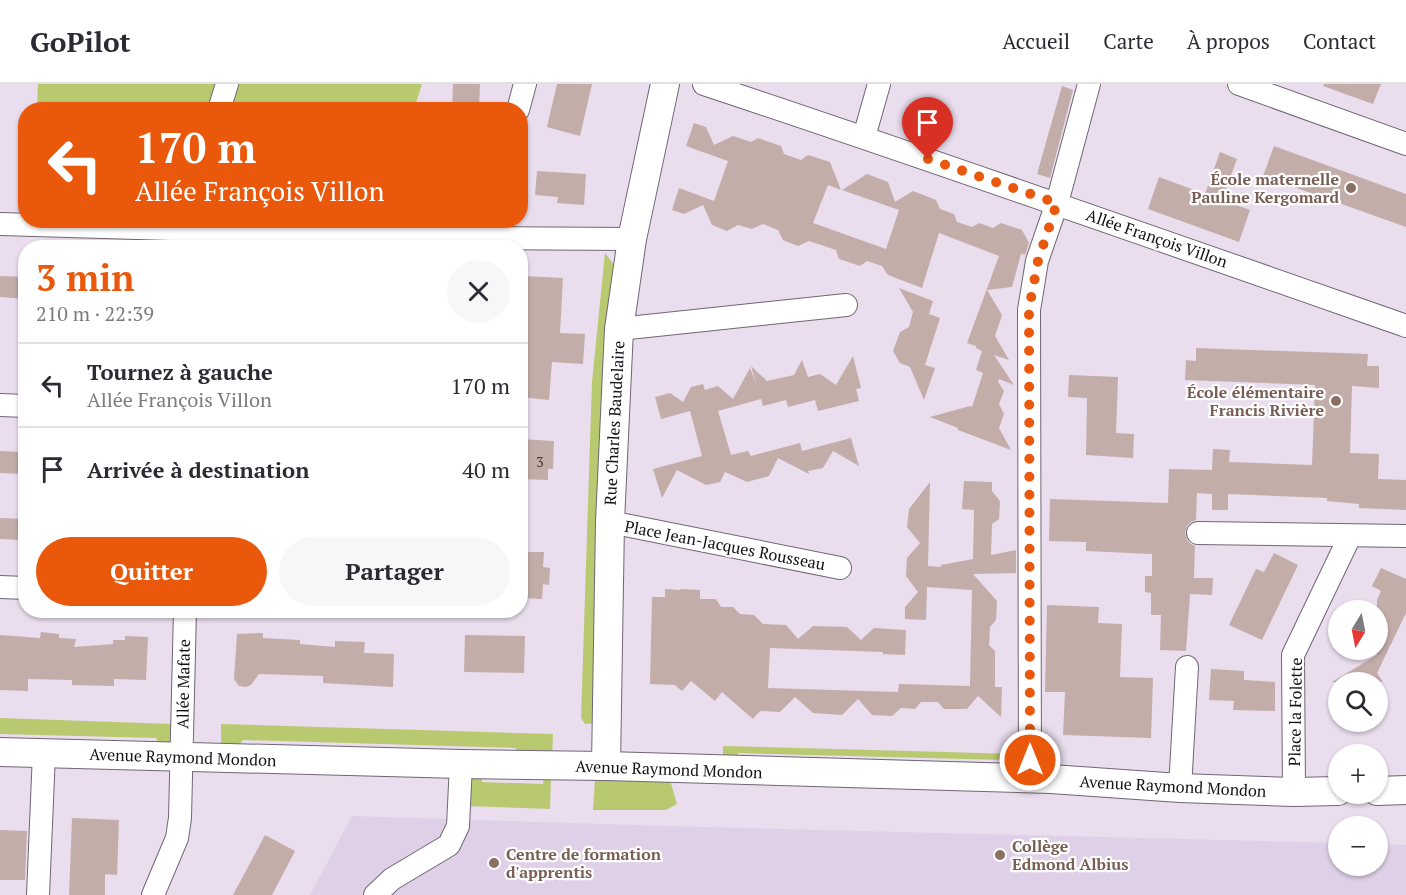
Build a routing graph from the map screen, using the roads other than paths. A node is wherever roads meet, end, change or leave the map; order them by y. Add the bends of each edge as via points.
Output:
1 (226, 84) edge
2 (525, 84) edge
3 (665, 84) edge
4 (704, 84) edge
5 (879, 84) edge
6 (1089, 84) edge
7 (1239, 84) edge
8 (221, 102) edge
9 (520, 102) edge
10 (864, 137) junction
11 (1406, 144) edge
12 (1057, 203) junction
13 (0, 224) edge
14 (18, 225) edge
15 (98, 228) edge
16 (197, 232) edge
17 (485, 235) edge
18 (632, 239) junction
19 (846, 305) dead end
20 (1406, 326) edge
21 (619, 329) junction
22 (0, 405) edge
23 (18, 406) edge
24 (610, 522) junction
25 (1198, 533) dead end
26 (1350, 536) junction
27 (1406, 536) edge
28 (840, 568) dead end
29 (0, 587) edge
30 (18, 588) edge
31 (185, 618) edge
32 (1187, 668) dead end
33 (0, 752) edge
34 (44, 753) junction
35 (182, 757) junction
36 (461, 764) junction
37 (606, 766) junction
38 (1030, 779) junction
39 (1180, 788) junction
40 (1406, 790) edge
41 (1328, 791) edge
42 (1388, 791) edge
43 (1294, 792) junction
44 (38, 895) edge
45 (153, 895) edge
46 (375, 895) edge

1 - 8 street
2 - 9 street
3 - 18 street, Rue Charles Baudelaire
4 - 10 street, Allée François Villon
5 - 10 street
6 - 12 street
7 - 11 street
10 - 12 street, Allée François Villon
12 - 20 street, Allée François Villon
12 - 38 street via 1038,261 1029,309
13 - 14 street
15 - 16 street
16 - 17 street
17 - 18 street
18 - 21 street, Rue Charles Baudelaire
19 - 21 street
21 - 24 street, Rue Charles Baudelaire
22 - 23 street
24 - 28 street, Place Jean-Jacques Rousseau
24 - 37 street, Rue Charles Baudelaire
25 - 26 street
26 - 27 street
26 - 43 street, Place la Folette via 1293,655
29 - 30 street
31 - 35 street, Allée Mafate
32 - 39 street
33 - 34 street, Avenue Raymond Mondon
34 - 35 street, Avenue Raymond Mondon
34 - 44 street
35 - 36 street, Avenue Raymond Mondon
35 - 45 street, Allée Mafate via 177,838
36 - 37 street, Avenue Raymond Mondon
36 - 46 street via 458,826 449,845 392,879
37 - 38 street, Avenue Raymond Mondon
38 - 39 street, Avenue Raymond Mondon
39 - 43 street, Avenue Raymond Mondon
40 - 42 street
41 - 43 street, Avenue Raymond Mondon

